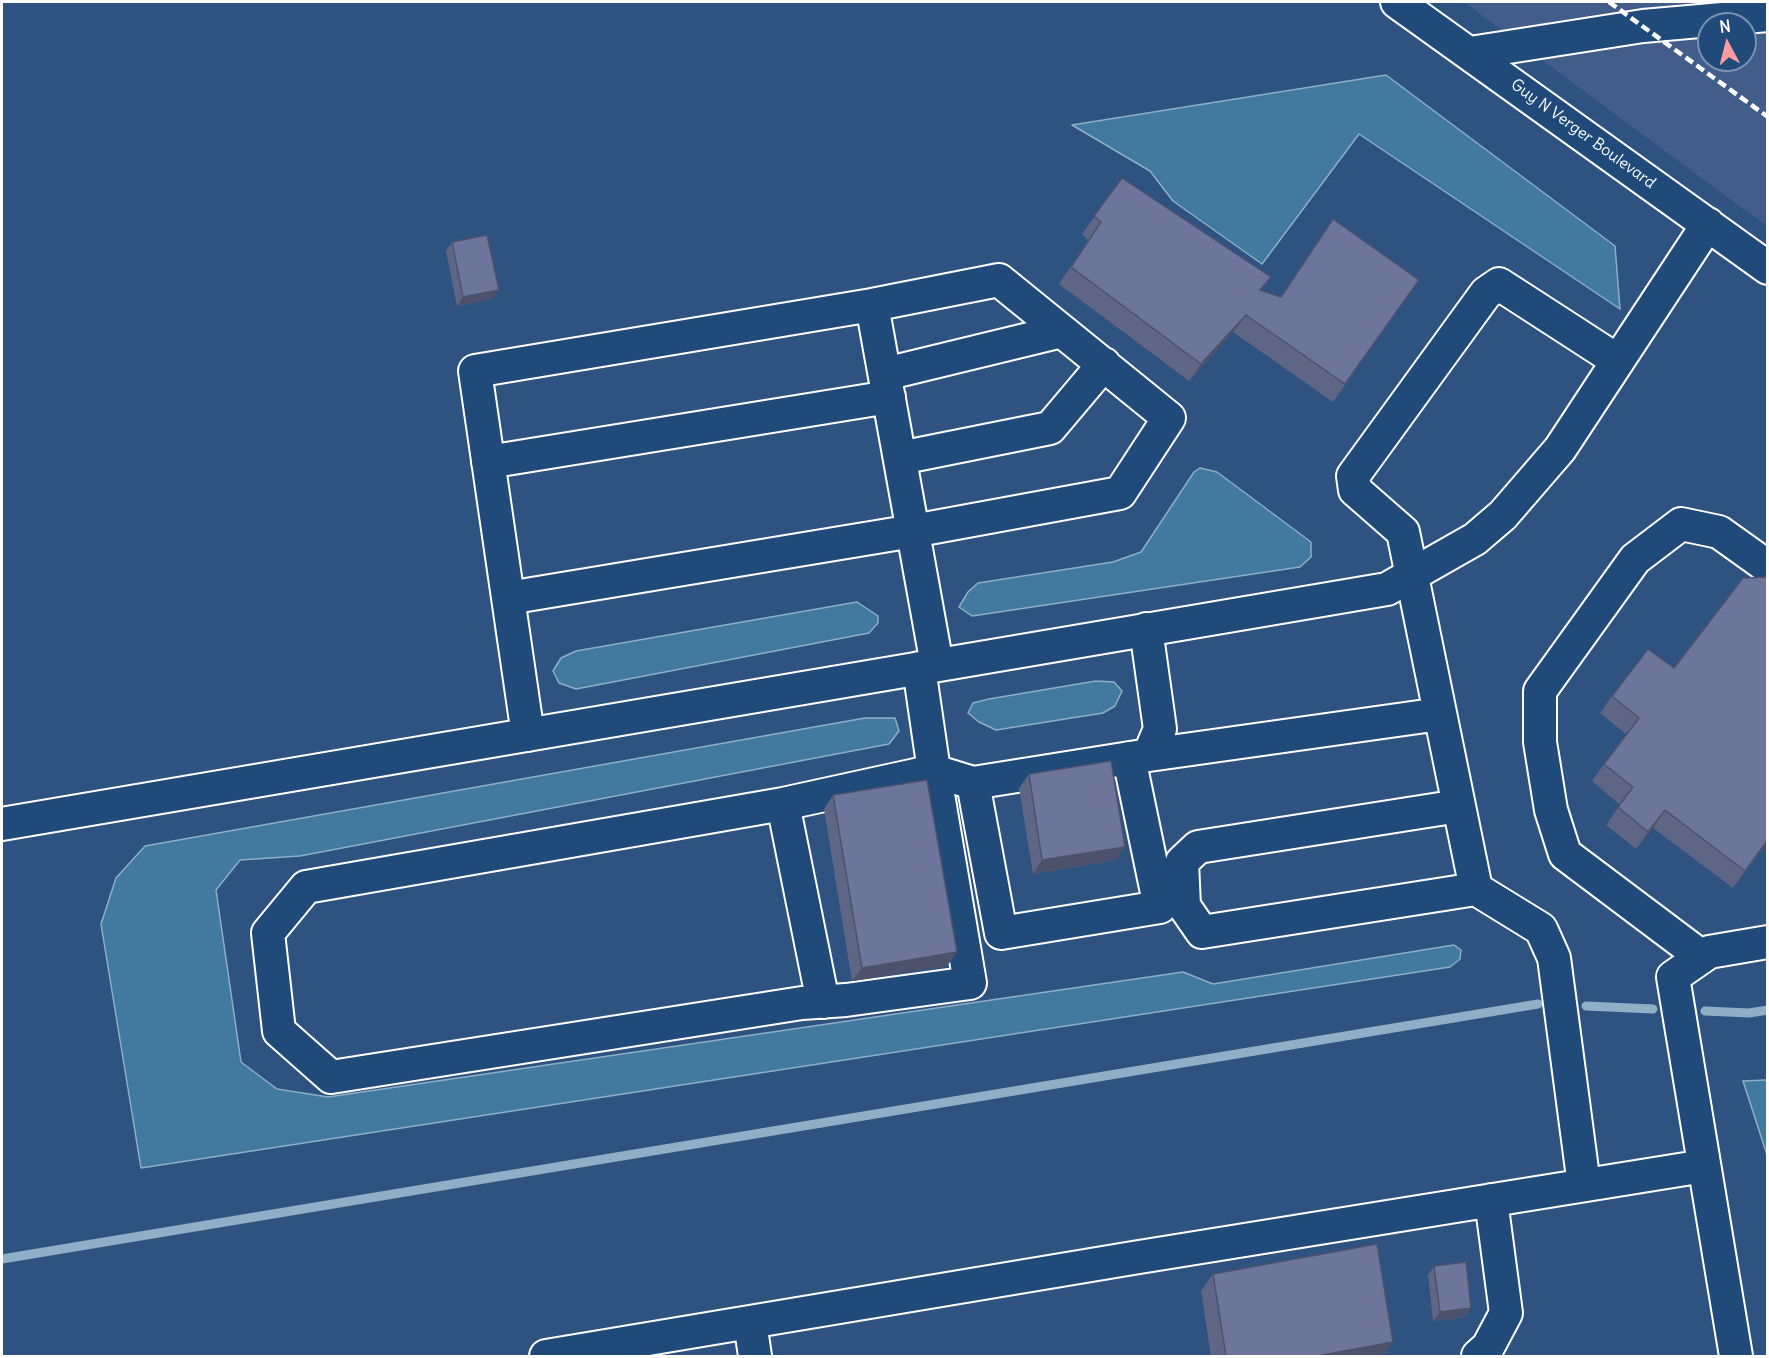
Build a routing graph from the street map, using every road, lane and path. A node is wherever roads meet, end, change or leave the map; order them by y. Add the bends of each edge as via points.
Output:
1 (1397, 2) edge
2 (1767, 15) edge
3 (1470, 53) junction
4 (1708, 224) junction
5 (1767, 268) edge
6 (872, 305) junction
7 (1062, 331) junction
8 (1618, 361) junction
9 (1104, 364) junction
10 (887, 386) junction
11 (900, 458) junction
12 (488, 462) junction
13 (913, 531) junction
14 (1767, 567) edge
15 (1412, 576) junction
16 (508, 598) junction
17 (1146, 630) junction
18 (928, 667) junction
19 (1440, 714) junction
20 (528, 735) junction
21 (1139, 756) junction
22 (934, 771) junction
23 (973, 783) junction
24 (783, 804) junction
25 (1459, 806) junction
26 (2, 824) edge
27 (1476, 889) junction
28 (1767, 942) edge
29 (1702, 957) junction
30 (823, 1002) junction
31 (1704, 1166) junction
32 (1584, 1185) junction
33 (1491, 1200) junction
34 (750, 1322) junction
35 (614, 1351) edge
36 (546, 1356) edge
37 (755, 1356) edge
38 (1478, 1356) edge
39 (1736, 1356) edge

1 - 3 street, Guy N Verger Boulevard
2 - 3 street via 1643,26
3 - 4 street, Guy N Verger Boulevard
4 - 5 street, Guy N Verger Boulevard
4 - 8 street
6 - 7 street via 999,280
6 - 10 street
6 - 12 street via 475,371
7 - 9 street
7 - 10 street
8 - 15 street via 1560,449 1503,515 1475,539
8 - 15 street via 1499,284 1486,293 1353,476 1355,490 1403,532
9 - 11 street via 1050,428
9 - 13 street via 1169,418 1119,493
10 - 11 street
10 - 12 street
11 - 13 street
12 - 16 street
13 - 16 street
13 - 18 street
14 - 29 street via 1719,532 1681,524 1635,559 1540,691 1540,742 1551,810 1565,854
15 - 17 street via 1387,589
15 - 19 street
16 - 20 street
17 - 18 street
17 - 21 street via 1160,729
18 - 20 street
18 - 22 street
19 - 21 street
19 - 25 street
20 - 26 street
21 - 23 street
21 - 23 street via 1160,907 1001,933
22 - 23 street
22 - 24 street
22 - 30 street via 970,983
24 - 30 street
24 - 30 street via 306,887 268,933 279,1031 332,1077
25 - 27 street
25 - 27 street via 1198,847 1182,862 1184,906 1202,932
27 - 32 street via 1541,928 1554,958
28 - 29 street via 1709,952
29 - 31 street via 1673,977
31 - 32 street
31 - 39 street
32 - 33 street
33 - 34 street
33 - 38 street via 1506,1313 1488,1347
34 - 35 street
34 - 37 street
35 - 36 street

